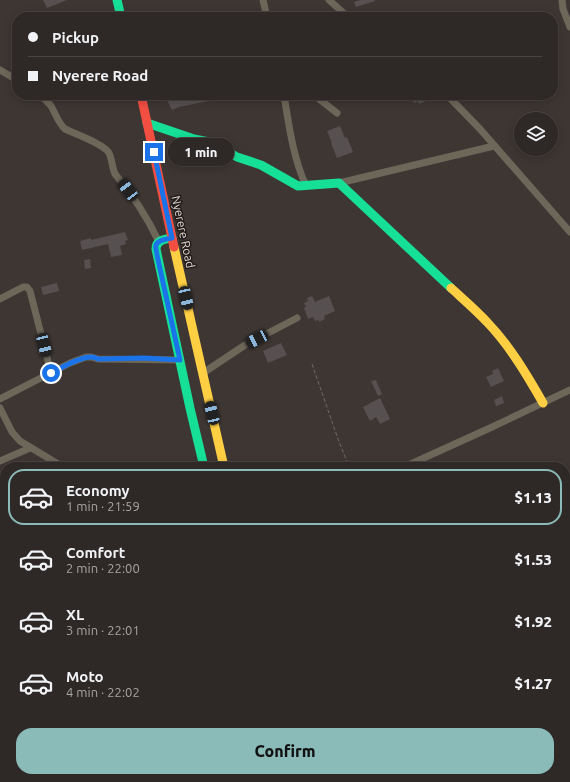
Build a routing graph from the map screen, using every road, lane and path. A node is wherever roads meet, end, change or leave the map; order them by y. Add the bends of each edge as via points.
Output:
1 (117, 0) edge
2 (263, 0) edge
3 (329, 0) edge
4 (562, 0) edge
5 (120, 12) edge
6 (266, 12) edge
7 (342, 12) edge
8 (570, 27) edge
9 (0, 70) edge
10 (12, 77) edge
11 (46, 100) edge
12 (142, 100) edge
13 (285, 100) edge
14 (320, 100) edge
15 (451, 100) edge
16 (337, 113) dead end
17 (148, 123) junction
18 (494, 146) junction
19 (339, 183) junction
20 (306, 186) junction
21 (570, 232) edge
22 (172, 238) junction
23 (159, 242) junction
24 (0, 299) edge
25 (297, 318) dead end
26 (180, 360) junction
27 (312, 364) dead end
28 (51, 373) junction
29 (203, 373) junction
30 (570, 390) edge
31 (0, 399) edge
32 (543, 403) junction
33 (0, 408) edge
34 (30, 448) junction
35 (0, 461) edge
36 (54, 462) edge
37 (203, 462) edge
38 (223, 462) edge
39 (347, 462) edge
40 (418, 462) edge

1 - 5 main road
2 - 6 street
3 - 7 street
4 - 8 street
9 - 10 street
11 - 23 street via 65,129 107,150 115,174 134,198
12 - 17 main road, Nyerere Road
13 - 20 street via 293,145
14 - 16 street
15 - 18 street
17 - 20 main road via 209,142 236,157 261,165 298,186
17 - 22 main road, Nyerere Road
18 - 19 street
18 - 21 street
19 - 20 main road
19 - 32 main road via 488,322 528,376
22 - 23 main road
22 - 29 main road, Nyerere Road
23 - 26 main road via 156,245 157,255
24 - 28 street via 23,286 30,291
25 - 29 street via 245,345
26 - 28 street via 86,357
26 - 37 main road
27 - 39 path
28 - 31 street
29 - 38 main road, Nyerere Road
30 - 32 street
32 - 40 street
33 - 34 street via 12,432
34 - 35 street
34 - 36 street

